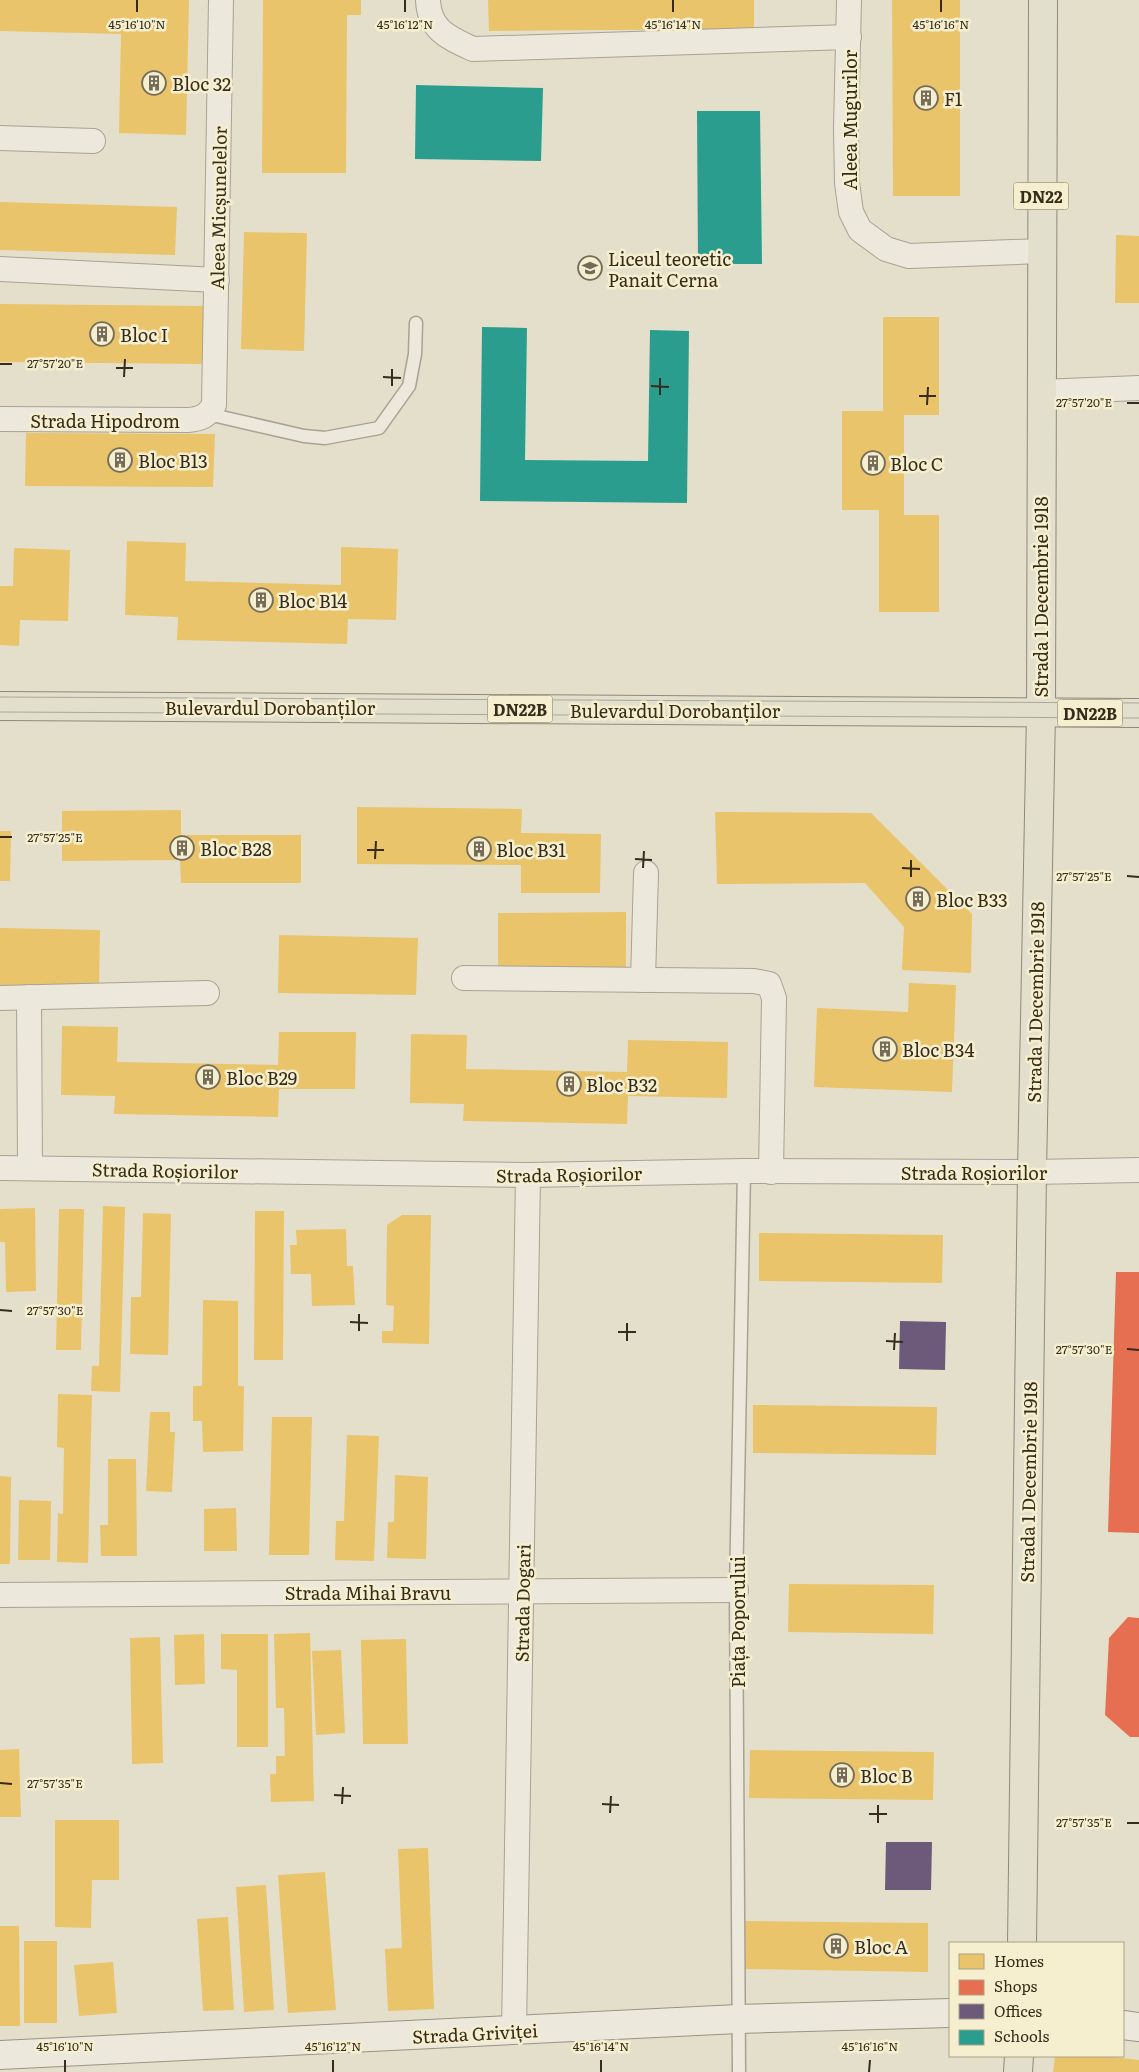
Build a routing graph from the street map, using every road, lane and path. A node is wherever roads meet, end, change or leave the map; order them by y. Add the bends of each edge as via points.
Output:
1 (221, 0) edge
2 (428, 0) edge
3 (849, 0) edge
4 (1043, 0) edge
5 (849, 37) junction
6 (0, 138) edge
7 (93, 141) dead end
8 (1041, 251) junction
9 (0, 269) edge
10 (216, 280) junction
11 (416, 324) dead end
12 (1139, 388) edge
13 (1040, 392) junction
14 (208, 414) junction
15 (0, 419) edge
16 (0, 706) edge
17 (1040, 713) junction
18 (1139, 713) edge
19 (646, 873) dead end
20 (464, 978) dead end
21 (643, 980) junction
22 (207, 993) dead end
23 (29, 997) junction
24 (0, 998) edge
25 (0, 1168) edge
26 (30, 1168) junction
27 (1139, 1170) edge
28 (744, 1171) junction
29 (771, 1172) junction
30 (1032, 1172) junction
31 (528, 1176) junction
32 (736, 1590) junction
33 (522, 1591) junction
34 (0, 1595) edge
35 (1022, 1942) edge
36 (949, 2013) edge
37 (738, 2019) junction
38 (1124, 2025) edge
39 (1139, 2027) edge
40 (514, 2030) junction
41 (0, 2055) edge
42 (1019, 2057) edge
43 (739, 2072) edge
44 (1018, 2072) edge

1 - 10 street, Aleea Micșunelelor
2 - 5 street via 429,14 445,35 473,50
3 - 5 street, Aleea Mugurilor
4 - 8 main road, Strada 1 Decembrie 1918 / DN22
5 - 8 street, Aleea Mugurilor via 847,184 851,212 860,230 886,249 909,256
6 - 7 street
8 - 13 main road, Strada 1 Decembrie 1918 / DN22
9 - 10 street
10 - 14 street, Aleea Micșunelelor via 215,392 214,405
11 - 14 lane via 409,386 379,428 325,438
12 - 13 street
13 - 17 main road, Strada 1 Decembrie 1918 / DN22
14 - 15 street, Strada Hipodrom via 188,420
16 - 17 main road, Bulevardul Dorobanților / DN22B
17 - 18 main road, Bulevardul Dorobanților / DN22B
17 - 30 main road, Strada 1 Decembrie 1918 / DN22
19 - 21 street
20 - 21 street
21 - 29 street via 754,981 769,984 774,998
22 - 23 street
23 - 24 street
23 - 26 street
25 - 26 street, Strada Roșiorilor
26 - 31 street, Strada Roșiorilor
27 - 30 street, Strada Roșiorilor
28 - 29 street, Strada Roșiorilor
28 - 31 street, Strada Roșiorilor
28 - 32 lane, Piața Poporului
29 - 30 street, Strada Roșiorilor
30 - 35 main road, Strada 1 Decembrie 1918 / DN22
31 - 33 street, Strada Dogari
32 - 33 street, Strada Mihai Bravu
32 - 37 lane, Piața Poporului
33 - 34 street, Strada Mihai Bravu
33 - 40 street, Strada Dogari
36 - 37 main road, Strada Griviței
37 - 40 main road, Strada Griviței
37 - 43 lane, Piața Poporului
38 - 39 main road
40 - 41 main road, Strada Griviței
42 - 44 main road

